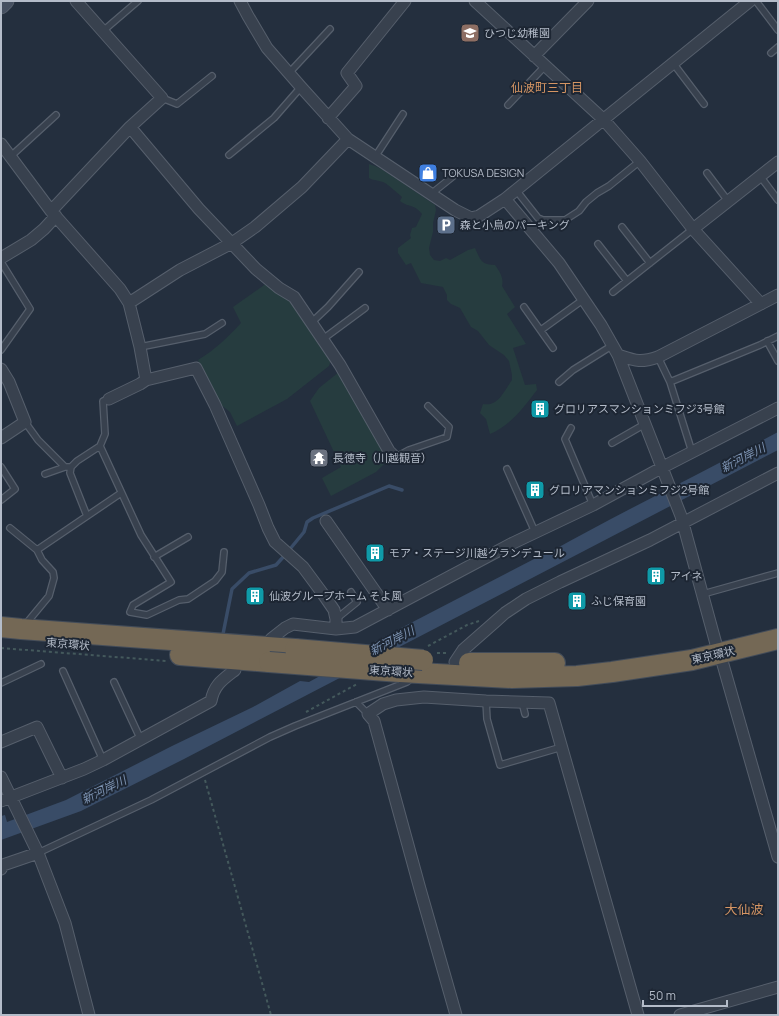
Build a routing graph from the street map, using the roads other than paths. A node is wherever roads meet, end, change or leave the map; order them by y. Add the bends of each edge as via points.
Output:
1 (6, 1) edge
2 (76, 1) edge
3 (138, 1) edge
4 (240, 1) edge
5 (405, 1) edge
6 (475, 1) edge
7 (588, 1) edge
8 (750, 1) edge
9 (756, 1) edge
10 (1, 6) edge
11 (330, 29) dead end
12 (778, 30) edge
13 (103, 31) junction
14 (778, 47) edge
15 (771, 53) dead end
16 (534, 56) junction
17 (674, 63) junction
18 (545, 66) junction
19 (289, 73) junction
20 (212, 76) dead end
21 (300, 87) junction
22 (162, 98) junction
23 (704, 104) dead end
24 (508, 105) dead end
25 (403, 114) dead end
26 (56, 115) dead end
27 (328, 118) junction
28 (603, 119) junction
29 (130, 127) junction
30 (348, 139) junction
31 (1, 144) edge
32 (229, 155) dead end
33 (10, 157) junction
34 (376, 157) junction
35 (640, 161) junction
36 (778, 162) edge
37 (707, 173) dead end
38 (456, 174) dead end
39 (760, 176) junction
40 (516, 190) junction
41 (431, 194) junction
42 (505, 199) junction
43 (778, 200) edge
44 (728, 201) junction
45 (54, 214) junction
46 (622, 227) dead end
47 (693, 229) junction
48 (232, 243) junction
49 (598, 244) dead end
50 (1, 258) edge
51 (1, 262) edge
52 (650, 262) junction
53 (359, 272) dead end
54 (627, 281) junction
55 (613, 292) dead end
56 (778, 295) edge
57 (584, 299) junction
58 (129, 303) junction
59 (761, 304) junction
60 (524, 307) dead end
61 (365, 308) dead end
62 (222, 323) dead end
63 (311, 323) junction
64 (541, 330) junction
65 (778, 336) edge
66 (323, 339) junction
67 (768, 341) junction
68 (140, 347) junction
69 (553, 348) dead end
70 (1, 350) edge
71 (616, 350) junction
72 (658, 357) junction
73 (778, 361) edge
74 (1, 369) edge
75 (146, 380) junction
76 (559, 382) dead end
77 (670, 382) junction
78 (109, 399) joint
79 (428, 406) dead end
80 (778, 408) edge
81 (25, 422) junction
82 (644, 424) junction
83 (571, 428) dead end
84 (1, 438) edge
85 (612, 443) dead end
86 (100, 446) junction
87 (692, 452) junction
88 (394, 456) joint
89 (1, 467) edge
90 (68, 467) junction
91 (507, 469) dead end
92 (664, 470) junction
93 (778, 473) edge
94 (46, 474) dead end
95 (121, 493) junction
96 (1, 500) edge
97 (593, 505) junction
98 (87, 516) junction
99 (682, 519) junction
100 (326, 521) dead end
101 (10, 528) dead end
102 (535, 532) junction
103 (188, 537) dead end
104 (37, 550) junction
105 (224, 552) dead end
106 (154, 557) junction
107 (778, 573) edge
108 (351, 592) dead end
109 (703, 594) junction
110 (388, 610) junction
111 (336, 624) junction
112 (1, 627) edge
113 (778, 628) edge
114 (21, 630) junction
115 (1, 638) edge
116 (271, 639) dead end
117 (778, 639) edge
118 (718, 649) junction
119 (453, 658) junction
120 (41, 664) dead end
121 (419, 664) junction
122 (235, 670) dead end
123 (63, 671) dead end
124 (114, 682) dead end
125 (1, 683) edge
126 (486, 701) junction
127 (356, 702) junction
128 (522, 702) junction
129 (368, 714) junction
130 (525, 714) dead end
131 (142, 740) junction
132 (1, 742) edge
133 (562, 747) junction
134 (103, 760) junction
135 (1, 777) edge
136 (62, 778) junction
137 (8, 799) edge
138 (37, 851) junction
139 (778, 857) edge
140 (1, 868) edge
141 (778, 987) edge
142 (89, 1015) edge
143 (456, 1015) edge
144 (638, 1015) edge
145 (680, 1015) edge

1 - 10 street
2 - 13 street
3 - 13 lane
4 - 19 street via 267,48
5 - 27 street via 347,73 356,86
6 - 16 street
7 - 16 street
8 - 17 street
9 - 12 lane
11 - 19 lane
13 - 22 street
14 - 15 lane
16 - 18 street
17 - 23 lane
17 - 28 street
18 - 24 lane
18 - 28 street
19 - 21 street
20 - 22 lane via 177,104
21 - 27 street
21 - 32 lane via 274,118
22 - 29 street
25 - 34 lane
26 - 33 lane
27 - 30 street
28 - 35 street
28 - 40 street
29 - 45 street
29 - 48 street via 199,209
30 - 34 street
30 - 48 street via 302,187
31 - 33 street
33 - 45 street
34 - 41 street
35 - 40 lane via 565,220 538,218
35 - 47 street
36 - 39 street
37 - 44 lane
38 - 41 lane
39 - 43 lane
39 - 44 street
40 - 42 street
41 - 42 street via 471,218 479,216
42 - 57 street via 559,262
44 - 47 street
45 - 50 street via 31,240
45 - 58 street via 120,289
46 - 52 lane
47 - 52 lane
47 - 59 street
48 - 58 street via 180,270
48 - 63 street via 279,288 294,297
49 - 54 lane
51 - 70 lane via 30,308
52 - 54 lane
53 - 63 lane
54 - 55 lane
56 - 59 street
57 - 64 lane
57 - 71 street
58 - 68 street
59 - 72 street
60 - 64 lane
61 - 66 lane
62 - 68 lane via 205,334
63 - 66 street
64 - 69 lane
65 - 67 lane
66 - 88 street
67 - 73 lane
67 - 77 lane
68 - 75 street
71 - 72 street via 636,361
71 - 76 lane via 573,370
71 - 82 street
72 - 77 lane
74 - 81 street
75 - 78 street
75 - 111 street via 196,368 275,542 312,578 334,610
77 - 87 lane
78 - 86 lane via 103,401 105,434
79 - 88 lane via 448,428 447,437
80 - 87 street
81 - 84 street
81 - 90 lane via 38,440
82 - 85 lane
82 - 92 street
83 - 97 lane via 564,440
86 - 90 lane
86 - 95 lane
87 - 92 street
89 - 96 lane via 15,489
90 - 94 lane
90 - 98 lane
91 - 102 lane
92 - 97 street
92 - 99 street
93 - 99 street
95 - 98 lane
95 - 106 lane
97 - 102 street
98 - 104 lane
99 - 109 street
99 - 119 street via 526,600 505,613
100 - 110 street
101 - 104 lane
102 - 110 street
103 - 106 lane
104 - 114 lane via 53,572 54,578 49,596
105 - 106 lane via 222,572 215,581 188,599 179,600 147,615 130,612 133,605 170,582
107 - 109 lane
108 - 111 lane via 357,602
109 - 118 street
110 - 111 street via 355,627
111 - 116 street via 293,624
112 - 114 highway, 東京環状
113 - 118 highway, 東京環状
114 - 121 highway, 東京環状, bridge via 295,649
115 - 121 highway, 東京環状, bridge via 269,662
117 - 118 highway, 東京環状
118 - 119 highway, 東京環状 via 691,649 613,662 513,664
118 - 121 highway, 東京環状 via 650,667 577,676 512,678
118 - 139 street
119 - 121 highway, 東京環状
120 - 125 lane
121 - 127 lane via 406,682
122 - 131 street via 213,690 213,700
123 - 134 lane
124 - 131 lane
126 - 128 street
126 - 129 street via 424,697 383,704
126 - 133 lane via 487,719 500,765
127 - 129 lane
127 - 138 lane via 270,737 151,800
128 - 130 lane
128 - 133 street via 549,703
129 - 143 street via 374,721
131 - 134 street
132 - 136 street via 36,727
133 - 144 street
134 - 136 street
135 - 137 street
136 - 137 street
137 - 138 street
138 - 140 street
138 - 142 street via 65,923
141 - 145 street

